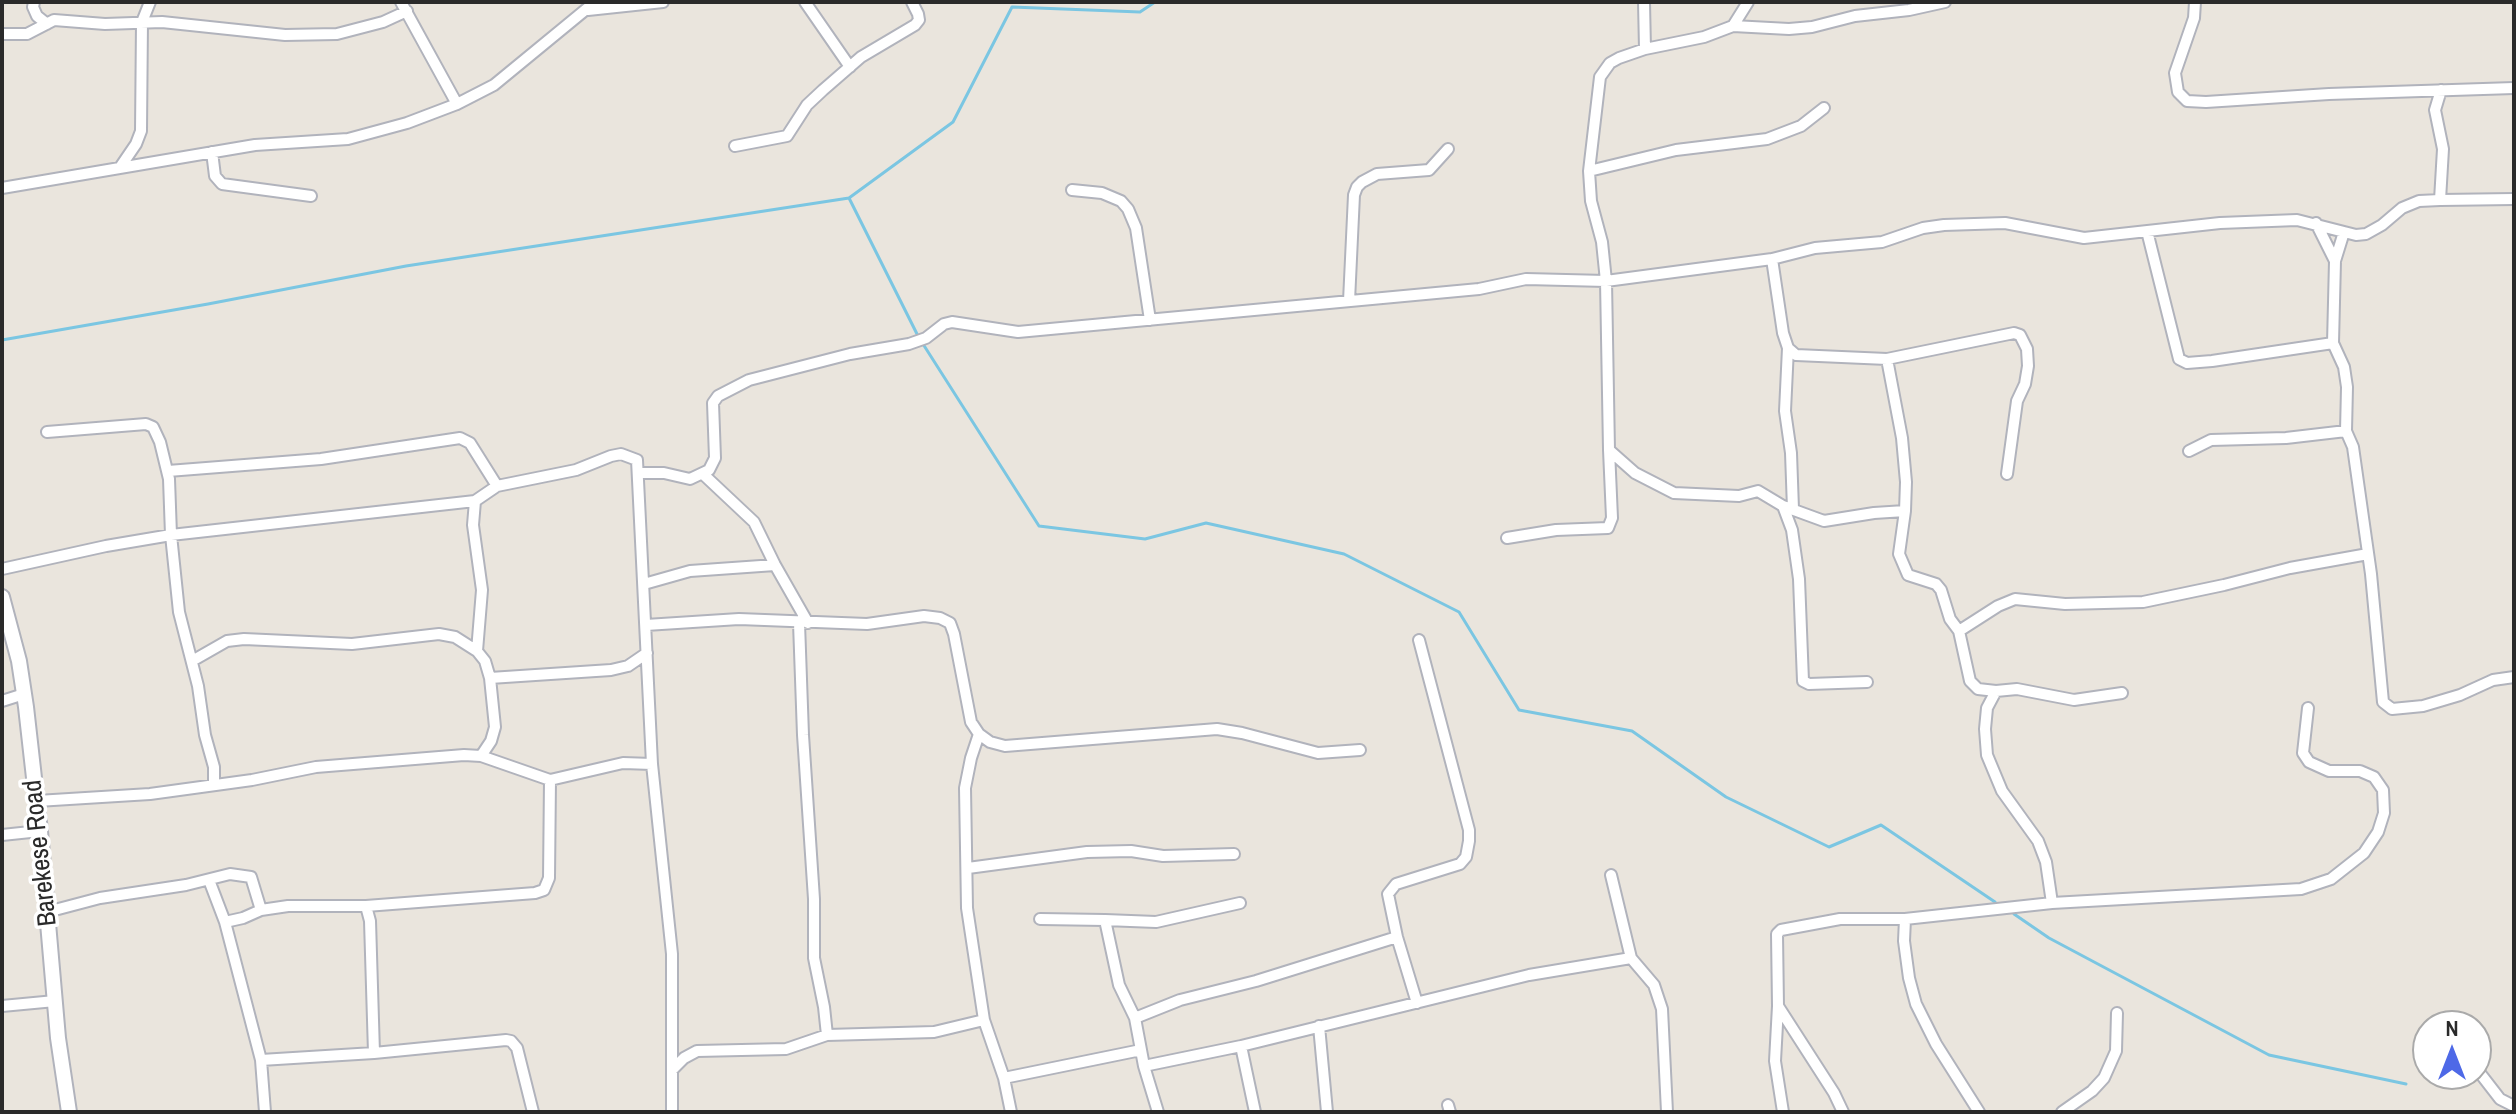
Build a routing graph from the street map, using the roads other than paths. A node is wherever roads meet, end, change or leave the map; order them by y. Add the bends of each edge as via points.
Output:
1 (34, 2) edge
2 (150, 2) edge
3 (663, 2) edge
4 (805, 2) edge
5 (912, 2) edge
6 (1644, 2) edge
7 (1748, 2) edge
8 (1945, 2) edge
9 (2195, 2) edge
10 (591, 6) edge
11 (404, 7) edge
12 (142, 22) junction
13 (47, 24) junction
14 (1733, 26) junction
15 (2, 34) edge
16 (1645, 49) junction
17 (850, 67) junction
18 (2514, 88) edge
19 (2441, 90) junction
20 (2417, 91) junction
21 (457, 104) junction
22 (1824, 108) dead end
23 (2435, 110) junction
24 (735, 146) dead end
25 (1448, 149) dead end
26 (212, 152) junction
27 (121, 166) junction
28 (1589, 171) junction
29 (2, 188) edge
30 (1072, 190) dead end
31 (311, 196) dead end
32 (2514, 199) edge
33 (2440, 200) junction
34 (2316, 223) junction
35 (2147, 231) junction
36 (2344, 232) junction
37 (1772, 259) junction
38 (2335, 261) junction
39 (1606, 281) junction
40 (1349, 301) junction
41 (1150, 320) junction
42 (2333, 343) junction
43 (1788, 348) junction
44 (1887, 359) junction
45 (2346, 431) junction
46 (47, 432) dead end
47 (1609, 450) junction
48 (2189, 451) dead end
49 (168, 471) junction
50 (639, 473) junction
51 (2007, 474) dead end
52 (704, 475) junction
53 (497, 486) junction
54 (475, 501) junction
55 (1788, 507) junction
56 (1905, 511) junction
57 (171, 535) junction
58 (1507, 538) dead end
59 (2368, 554) junction
60 (775, 565) junction
61 (2, 569) edge
62 (644, 584) junction
63 (2, 597) edge
64 (6, 622) edge
65 (804, 623) junction
66 (646, 625) junction
67 (1959, 631) junction
68 (1419, 640) dead end
69 (477, 651) junction
70 (647, 653) junction
71 (192, 661) junction
72 (2514, 677) edge
73 (490, 678) junction
74 (1867, 682) dead end
75 (1996, 691) junction
76 (2122, 693) dead end
77 (24, 694) junction
78 (2, 701) edge
79 (2308, 708) dead end
80 (979, 734) junction
81 (1360, 750) dead end
82 (481, 756) junction
83 (652, 764) junction
84 (550, 780) junction
85 (214, 785) junction
86 (37, 801) junction
87 (40, 831) junction
88 (2, 835) edge
89 (1234, 854) dead end
90 (968, 868) junction
91 (1611, 875) dead end
92 (209, 880) junction
93 (1240, 903) dead end
94 (2052, 903) junction
95 (366, 906) junction
96 (261, 910) junction
97 (47, 912) junction
98 (1040, 919) dead end
99 (1905, 919) junction
100 (1105, 920) junction
101 (225, 922) junction
102 (1397, 937) junction
103 (1631, 958) junction
104 (55, 1001) junction
105 (1417, 1003) junction
106 (2, 1006) edge
107 (1778, 1006) junction
108 (2117, 1013) dead end
109 (1135, 1018) junction
110 (984, 1020) junction
111 (1319, 1026) junction
112 (827, 1035) junction
113 (1241, 1046) junction
114 (1141, 1050) junction
115 (374, 1053) junction
116 (261, 1060) junction
117 (1144, 1066) junction
118 (672, 1070) junction
119 (1004, 1078) junction
120 (2492, 1089) edge
121 (2514, 1106) edge
122 (69, 1112) edge
123 (265, 1112) edge
124 (533, 1112) edge
125 (672, 1112) edge
126 (1011, 1112) edge
127 (1158, 1112) edge
128 (1255, 1112) edge
129 (1327, 1112) edge
130 (1667, 1112) edge
131 (1783, 1112) edge
132 (1843, 1112) edge
133 (1979, 1112) edge
134 (2062, 1112) edge

1 - 13 street via 37,16
2 - 12 street
3 - 10 street
4 - 17 street
5 - 17 street via 919,20 915,25
6 - 16 street
7 - 14 street
8 - 14 street via 1789,29
9 - 20 street via 2175,73 2178,92 2187,101
10 - 21 street via 494,85
11 - 12 street via 357,31 314,35
11 - 21 street
12 - 13 street
12 - 27 street via 141,131
13 - 15 street via 27,34
14 - 16 street
16 - 28 street via 1610,63 1600,77
17 - 24 street via 807,105 787,136
18 - 19 street
19 - 20 street
19 - 23 street
20 - 23 street
21 - 26 street via 365,136
22 - 28 street via 1801,126 1767,139 1676,150
23 - 33 street via 2443,149
25 - 40 street via 1429,170 1377,174 1357,187
26 - 27 street
26 - 31 street via 215,176 222,184
27 - 29 street
28 - 39 street
30 - 41 street via 1102,193 1128,209 1136,228
32 - 33 street
33 - 36 street via 2402,208 2366,234
34 - 35 street via 2220,223
34 - 36 street
34 - 38 street
35 - 37 street via 2084,238 2005,223 1944,225 1882,242 1815,248
35 - 42 street via 2179,359 2212,361
36 - 38 street
37 - 39 street
37 - 43 street
38 - 42 street
39 - 40 street via 1526,279 1479,289
39 - 47 street
40 - 41 street
41 - 52 street via 1018,332 952,322 909,344 749,380 714,400 715,458
42 - 45 street via 2347,387
43 - 44 street via 1815,358
43 - 55 street
44 - 51 street via 2020,335 2028,366 2017,401
44 - 56 street via 1902,438
45 - 48 street via 2211,440
45 - 59 street via 2353,447
46 - 49 street via 146,424 153,427
47 - 55 street via 1635,473 1674,493 1739,496 1758,491
47 - 58 street via 1608,528
49 - 53 street via 321,459 460,438 470,443
49 - 57 street
50 - 52 street via 690,479
50 - 53 street via 637,460 615,454 576,470
50 - 62 street
52 - 60 street via 754,522
53 - 54 street
54 - 57 street
54 - 69 street via 482,590
55 - 56 street via 1824,521
55 - 74 street via 1799,579 1803,681
56 - 67 street via 1899,546 1904,566 1911,577 1939,586
57 - 61 street
57 - 71 street via 179,612
59 - 67 street via 2143,602 2009,600
59 - 72 street via 2387,707 2423,706
60 - 62 street via 690,571
60 - 65 street
62 - 66 street
63 - 64 main road, Barekese Road
64 - 77 main road, Barekese Road
65 - 66 street via 739,619
65 - 80 street via 867,624 924,616 950,623 971,722
65 - 112 street via 803,735 814,958
66 - 70 street
67 - 75 street via 1970,681 1978,689
68 - 102 street via 1469,841 1460,864 1392,887 1388,894
69 - 71 street via 439,634 352,644 244,639 227,641
69 - 73 street
70 - 73 street via 611,670
70 - 83 street
71 - 85 street
73 - 82 street via 495,727
75 - 76 street via 2017,689 2074,700
75 - 94 street via 1987,708 1987,755 2002,791 2038,841
77 - 78 street
77 - 86 main road, Barekese Road
79 - 94 street via 2303,753 2309,762 2329,771 2360,771 2374,777 2383,790 2378,832 2364,853 2331,879 2301,889
80 - 81 street via 1005,746 1217,729 1318,753
80 - 90 street via 965,788
82 - 84 street
82 - 85 street via 329,765
83 - 84 street via 623,763
83 - 118 street via 672,954
84 - 95 street via 549,878 544,890
85 - 86 street
86 - 87 main road, Barekese Road
87 - 88 street
87 - 97 main road, Barekese Road
89 - 90 street via 1087,852
90 - 110 street via 967,908
91 - 103 street
92 - 96 street via 230,874 251,877
92 - 97 street
92 - 101 street
93 - 100 street via 1156,922
94 - 99 street
95 - 96 street
95 - 115 street
96 - 101 street
97 - 104 main road, Barekese Road
98 - 100 street
99 - 107 street via 1840,919 1781,930 1775,939
99 - 133 street via 1916,1004
100 - 109 street via 1119,985
101 - 116 street
102 - 105 street
102 - 109 street
103 - 105 street via 1529,975
103 - 130 street via 1654,985 1662,1009
104 - 106 street
104 - 122 main road, Barekese Road
105 - 111 street
107 - 131 street via 1775,1061
107 - 132 street
108 - 134 street via 2116,1051 2104,1078
109 - 114 street
110 - 112 street via 934,1032
110 - 119 street
111 - 113 street
111 - 129 street
112 - 118 street via 786,1049 697,1051
113 - 117 street
113 - 128 street
114 - 117 street
114 - 119 street
115 - 116 street
115 - 124 street via 511,1041
116 - 123 street
117 - 127 street
118 - 125 street
119 - 126 street
120 - 121 street

